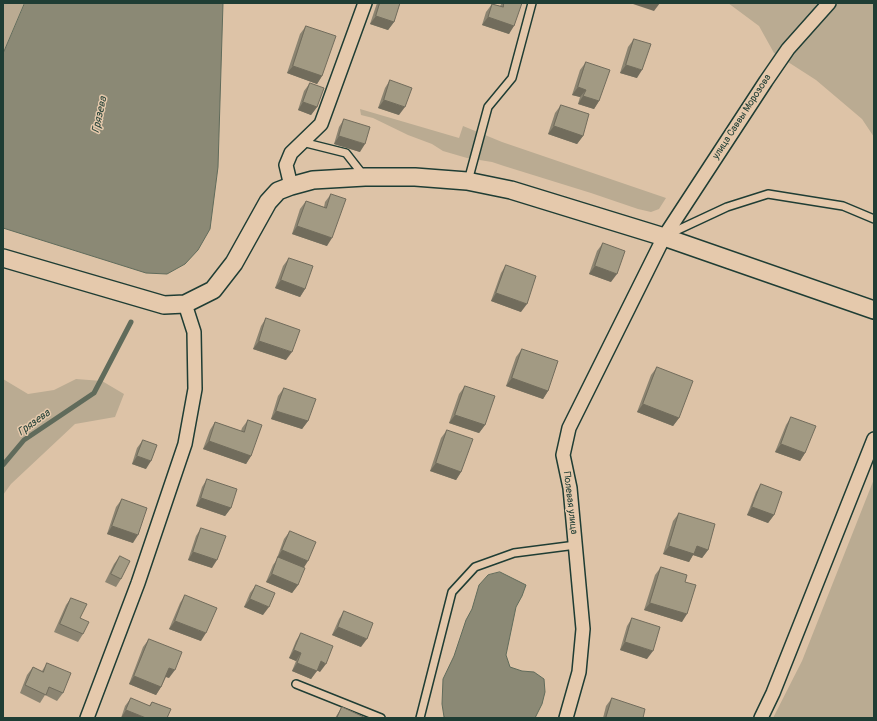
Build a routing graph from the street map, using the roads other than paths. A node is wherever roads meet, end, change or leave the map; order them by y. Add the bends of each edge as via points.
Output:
1 (365, 3) edge
2 (532, 3) edge
3 (830, 3) edge
4 (302, 142) junction
5 (365, 178) junction
6 (468, 181) junction
7 (291, 186) junction
8 (874, 219) edge
9 (664, 237) junction
10 (3, 258) edge
11 (185, 304) junction
12 (874, 310) edge
13 (874, 440) edge
14 (576, 545) junction
15 (296, 684) dead end
16 (87, 718) edge
17 (381, 718) edge
18 (420, 718) edge
19 (566, 718) edge
20 (761, 718) edge

1 - 4 street via 321,124
2 - 6 lane via 512,78 488,107
3 - 9 street, улица Саввы Морозова via 788,49
4 - 5 lane via 346,153
4 - 7 street via 292,153 286,166
5 - 6 street via 415,177
5 - 7 street via 313,180
6 - 9 street via 511,190
7 - 11 street via 278,191 268,202 234,263 213,290
8 - 9 lane via 843,206 768,194 727,207
9 - 12 street
9 - 14 street, Полевая улица via 569,428 563,455 570,488
10 - 11 street via 164,305
11 - 16 street via 194,332 195,389 185,444 138,583
13 - 20 street
14 - 18 lane via 514,553 475,567 452,592
14 - 19 street, Полевая улица via 583,629 579,672
15 - 17 lane

